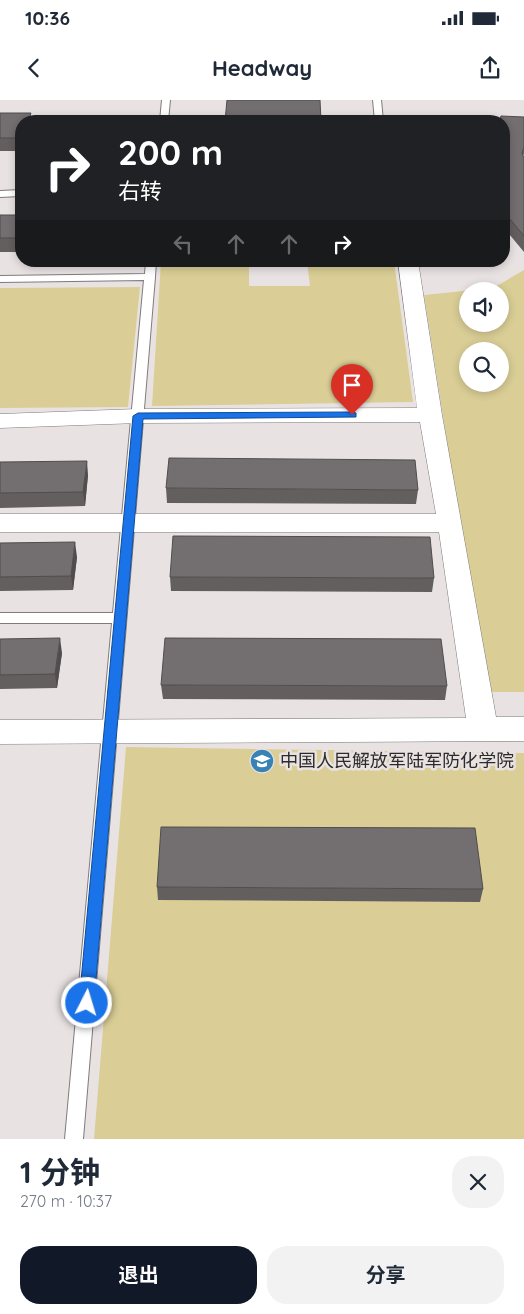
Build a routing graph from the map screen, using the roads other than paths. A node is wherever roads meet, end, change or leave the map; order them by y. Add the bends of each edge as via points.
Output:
1 (166, 100) edge
2 (378, 100) edge
3 (165, 115) edge
4 (378, 115) edge
5 (0, 194) edge
6 (15, 194) edge
7 (151, 267) edge
8 (409, 267) edge
9 (150, 277) junction
10 (0, 279) edge
11 (430, 415) junction
12 (138, 416) junction
13 (0, 421) edge
14 (129, 522) junction
15 (0, 523) edge
16 (450, 523) junction
17 (0, 618) edge
18 (121, 618) junction
19 (483, 729) junction
20 (524, 729) edge
21 (0, 732) edge
22 (111, 732) junction
23 (74, 1139) edge

1 - 3 lane
2 - 4 lane
5 - 6 lane
7 - 9 lane
8 - 11 street
9 - 10 lane
9 - 12 lane
11 - 12 street
11 - 16 street
12 - 13 street
12 - 14 lane
14 - 15 street
14 - 16 street
14 - 18 lane
16 - 19 street
17 - 18 lane
18 - 22 lane
19 - 20 street
19 - 22 street
21 - 22 street
22 - 23 lane

